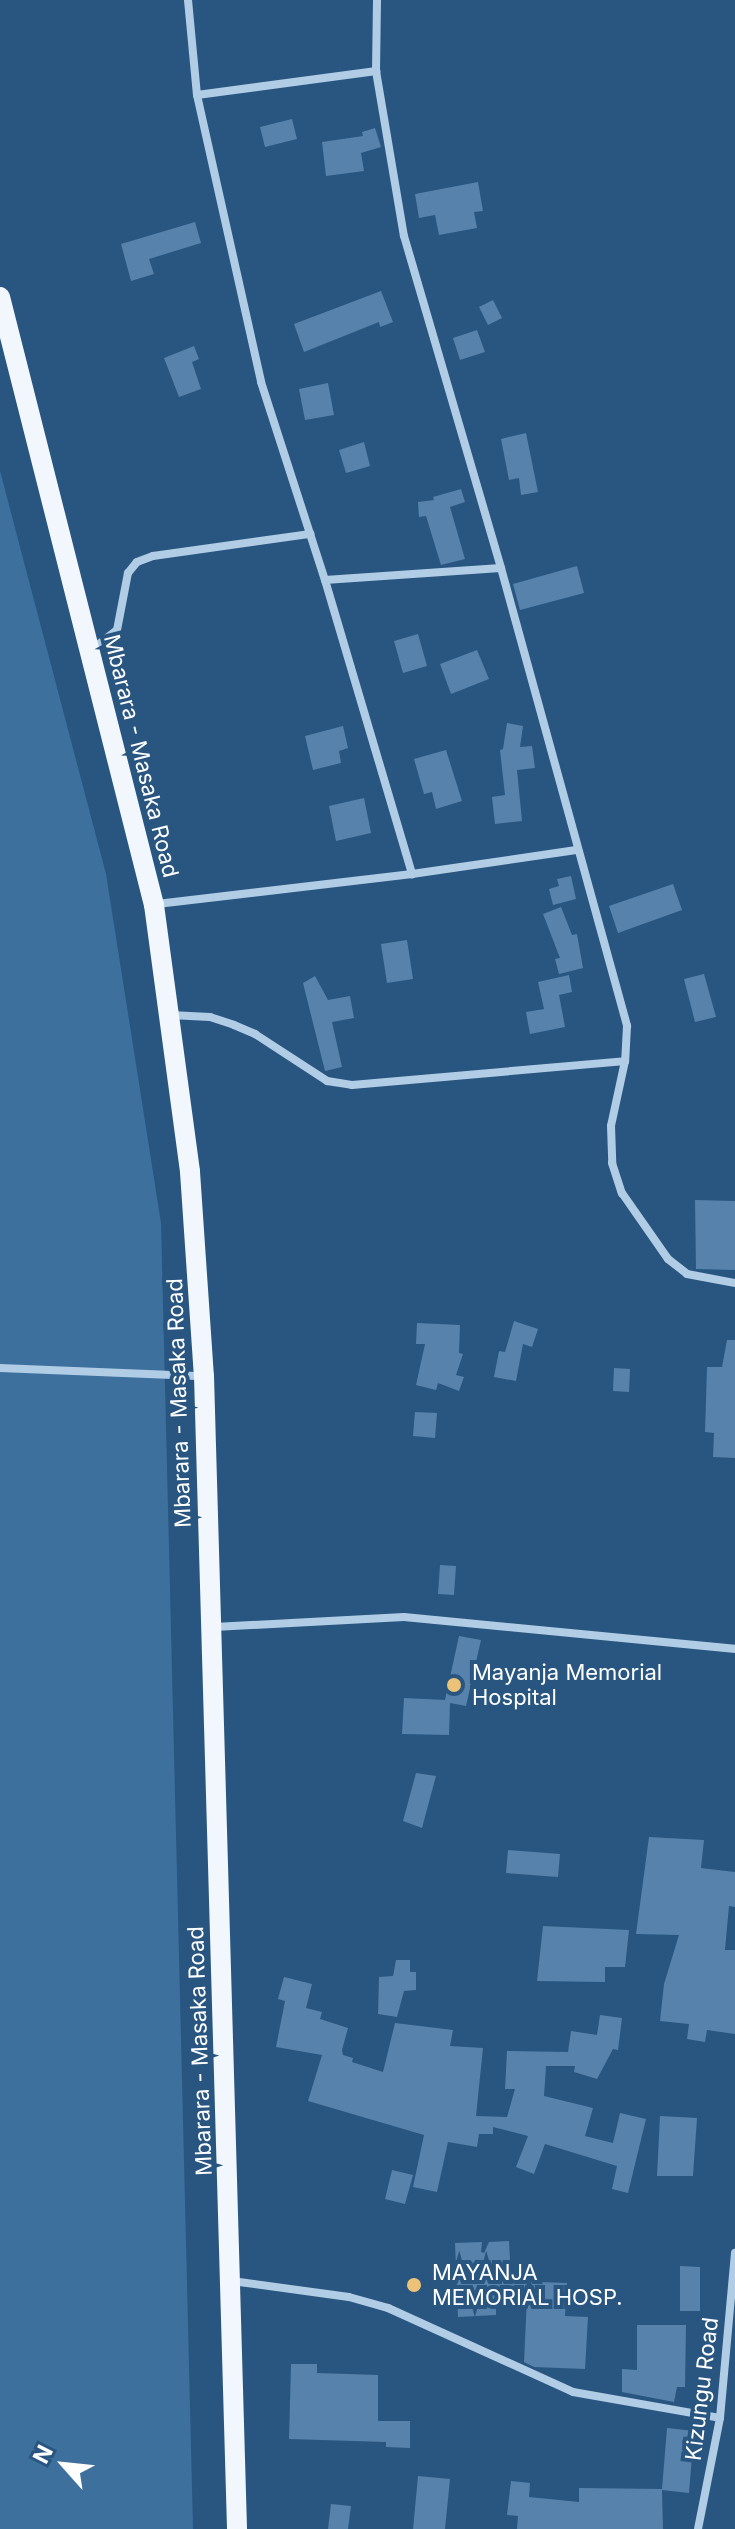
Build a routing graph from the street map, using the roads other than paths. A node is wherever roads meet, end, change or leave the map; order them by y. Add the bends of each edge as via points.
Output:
1 (188, 0) edge
2 (377, 0) edge
3 (376, 71) junction
4 (197, 95) junction
5 (0, 297) edge
6 (310, 534) junction
7 (501, 568) junction
8 (325, 580) junction
9 (90, 651) junction
10 (576, 850) junction
11 (412, 874) junction
12 (154, 905) junction
13 (170, 1015) junction
14 (625, 1061) junction
15 (735, 1283) edge
16 (0, 1368) edge
17 (204, 1376) junction
18 (211, 1627) junction
19 (735, 1649) edge
20 (735, 2253) edge
21 (229, 2281) junction
22 (720, 2418) junction
23 (237, 2529) edge
24 (698, 2529) edge

1 - 4 street
2 - 3 street
3 - 4 street
3 - 7 street via 404,236
4 - 6 street via 261,382
5 - 9 main road, Mbarara - Masaka Road
6 - 8 street
6 - 9 street via 137,562 128,573 117,630
7 - 8 street
7 - 10 street
8 - 11 street
9 - 12 main road, Mbarara - Masaka Road
10 - 11 street
10 - 14 street via 627,1026
11 - 12 street
12 - 13 main road, Mbarara - Masaka Road
13 - 14 street via 210,1017 234,1025 327,1081 352,1085
13 - 17 main road, Mbarara - Masaka Road via 190,1172
14 - 15 street via 611,1126 612,1163 622,1193 659,1248 687,1274
16 - 17 street
17 - 18 main road, Mbarara - Masaka Road
18 - 19 street via 404,1617
18 - 21 main road, Mbarara - Masaka Road
20 - 22 street, Kizungu Road
21 - 22 street via 349,2297 388,2308 573,2392
21 - 23 main road, Mbarara - Masaka Road
22 - 24 street, Kizungu Road

